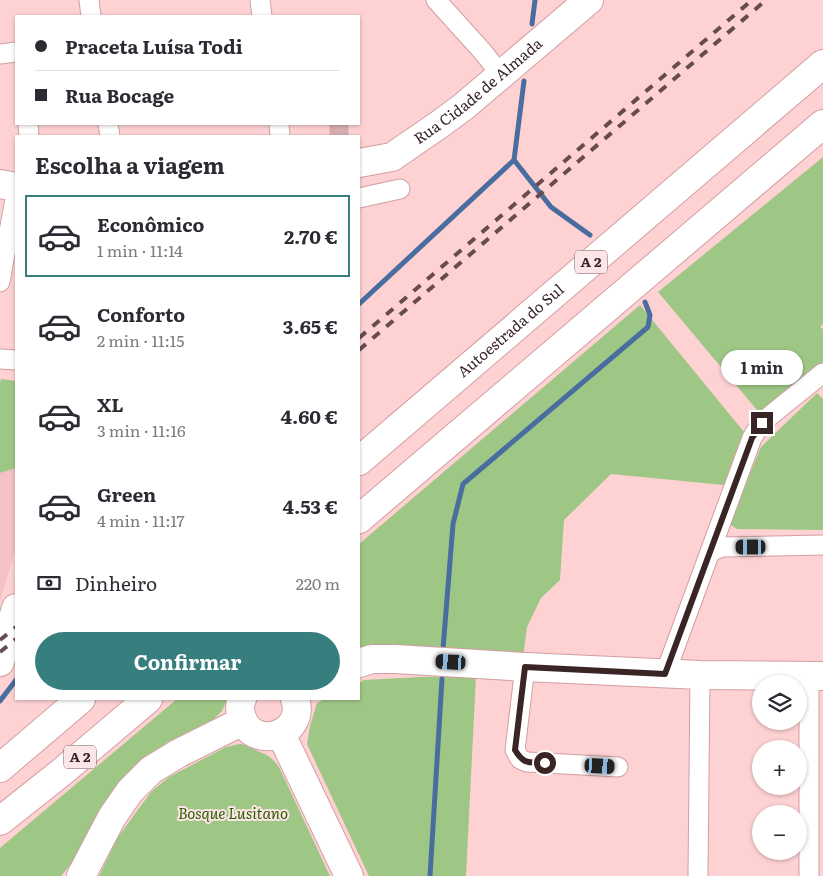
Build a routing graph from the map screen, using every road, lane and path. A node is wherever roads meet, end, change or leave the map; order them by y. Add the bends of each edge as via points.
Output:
1 (89, 0) edge
2 (260, 0) edge
3 (436, 0) edge
4 (589, 0) edge
5 (91, 15) edge
6 (262, 15) edge
7 (15, 52) edge
8 (0, 54) edge
9 (823, 64) edge
10 (501, 75) junction
11 (823, 124) edge
12 (360, 164) edge
13 (0, 184) edge
14 (15, 187) edge
15 (400, 189) dead end
16 (360, 198) edge
17 (15, 199) edge
18 (0, 282) edge
19 (0, 359) edge
20 (15, 360) edge
21 (823, 372) edge
22 (360, 460) edge
23 (360, 518) edge
24 (723, 518) junction
25 (823, 545) edge
26 (751, 547) junction
27 (710, 552) junction
28 (15, 611) edge
29 (2, 651) edge
30 (360, 663) edge
31 (525, 667) junction
32 (665, 674) junction
33 (700, 675) junction
34 (816, 676) edge
35 (80, 700) edge
36 (147, 700) edge
37 (295, 700) edge
38 (242, 710) edge
39 (282, 734) junction
40 (8, 761) edge
41 (618, 766) dead end
42 (5, 816) edge
43 (82, 876) edge
44 (348, 876) edge
45 (698, 876) edge
46 (809, 876) edge

1 - 5 street
2 - 6 street
3 - 10 street
4 - 10 main road, Rua Cidade de Almada
7 - 8 street
9 - 22 main road, Autoestrada do Sul / A 2
10 - 12 main road, Rua Cidade de Almada via 392,157
11 - 23 main road
13 - 14 main road
15 - 16 street
17 - 18 street
19 - 20 street
21 - 24 street via 762,423 752,438
24 - 26 street via 724,531 730,538
24 - 27 street
25 - 26 street
26 - 27 street via 722,547
27 - 32 street
28 - 29 main road
30 - 31 main road via 395,659
31 - 32 main road
31 - 41 street via 515,750 520,759
32 - 33 main road
33 - 34 main road
33 - 45 street
34 - 46 street
35 - 40 main road
36 - 42 main road, A 2
37 - 39 main road via 294,720
38 - 39 main road via 248,728 255,734
38 - 43 main road via 151,770 130,791 112,817
39 - 44 main road

